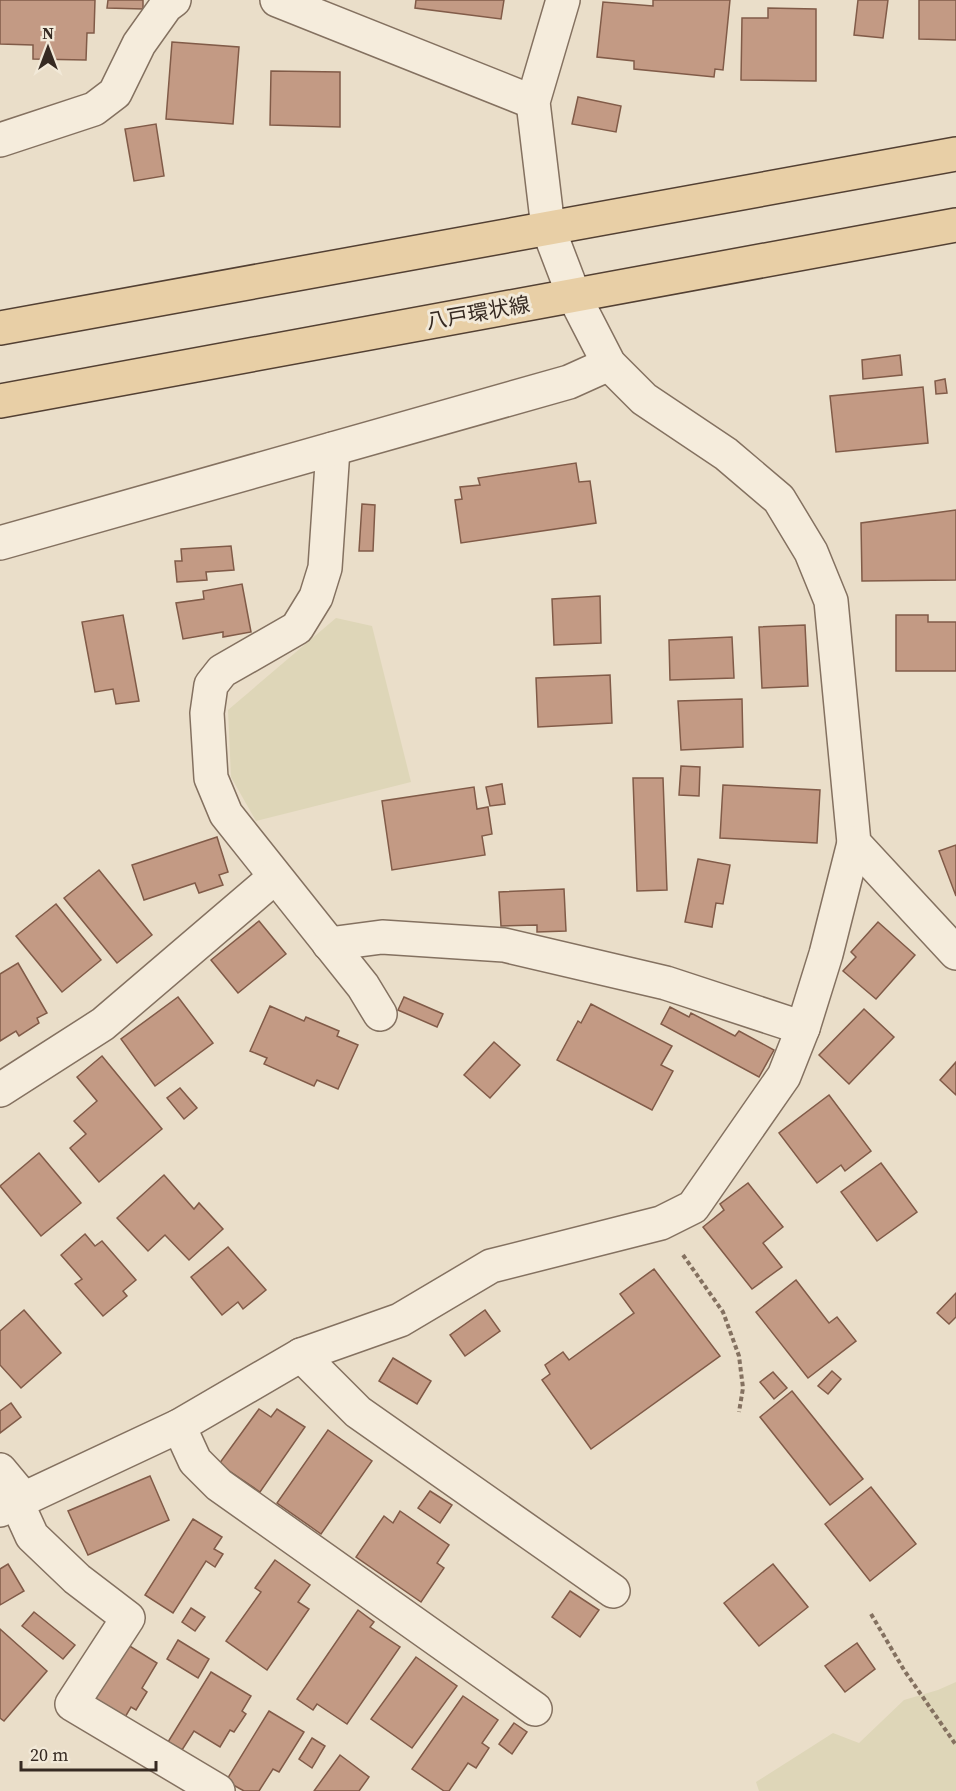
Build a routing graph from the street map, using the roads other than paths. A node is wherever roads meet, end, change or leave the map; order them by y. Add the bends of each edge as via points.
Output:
1 (174, 0) edge
2 (277, 0) edge
3 (563, 0) edge
4 (533, 102) junction
5 (0, 140) edge
6 (956, 154) edge
7 (956, 225) edge
8 (548, 228) junction
9 (574, 296) junction
10 (0, 328) edge
11 (609, 364) junction
12 (0, 401) edge
13 (333, 449) junction
14 (0, 543) edge
15 (854, 843) junction
16 (275, 877) junction
17 (329, 944) junction
18 (956, 953) edge
19 (380, 1014) dead end
20 (803, 1028) junction
21 (0, 1090) edge
22 (301, 1355) junction
23 (179, 1426) junction
24 (0, 1470) edge
25 (14, 1504) edge
26 (614, 1590) dead end
27 (535, 1709) dead end
28 (218, 1791) edge

1 - 5 street via 139,44 115,93 94,109
2 - 4 street
3 - 4 street
4 - 8 street
6 - 8 main road
7 - 9 main road, 八戸環状線
8 - 9 street
8 - 10 main road
9 - 11 street
9 - 12 main road, 八戸環状線
11 - 13 street via 569,382
11 - 15 street via 644,399 726,454 778,499 811,552 831,601
13 - 14 street
13 - 16 street via 325,568 316,597 297,628 222,671 211,685 207,713 211,778 226,814
15 - 18 street
15 - 20 street
16 - 17 street
16 - 21 street via 103,1024
17 - 19 street
17 - 20 street via 382,937 504,945 666,983
20 - 22 street via 784,1076 693,1207 661,1223 491,1266 400,1320
22 - 23 street
22 - 26 street via 358,1412
23 - 25 street
23 - 27 street via 195,1461 219,1485
24 - 25 street
25 - 28 street via 32,1536 77,1579 128,1618 72,1704

